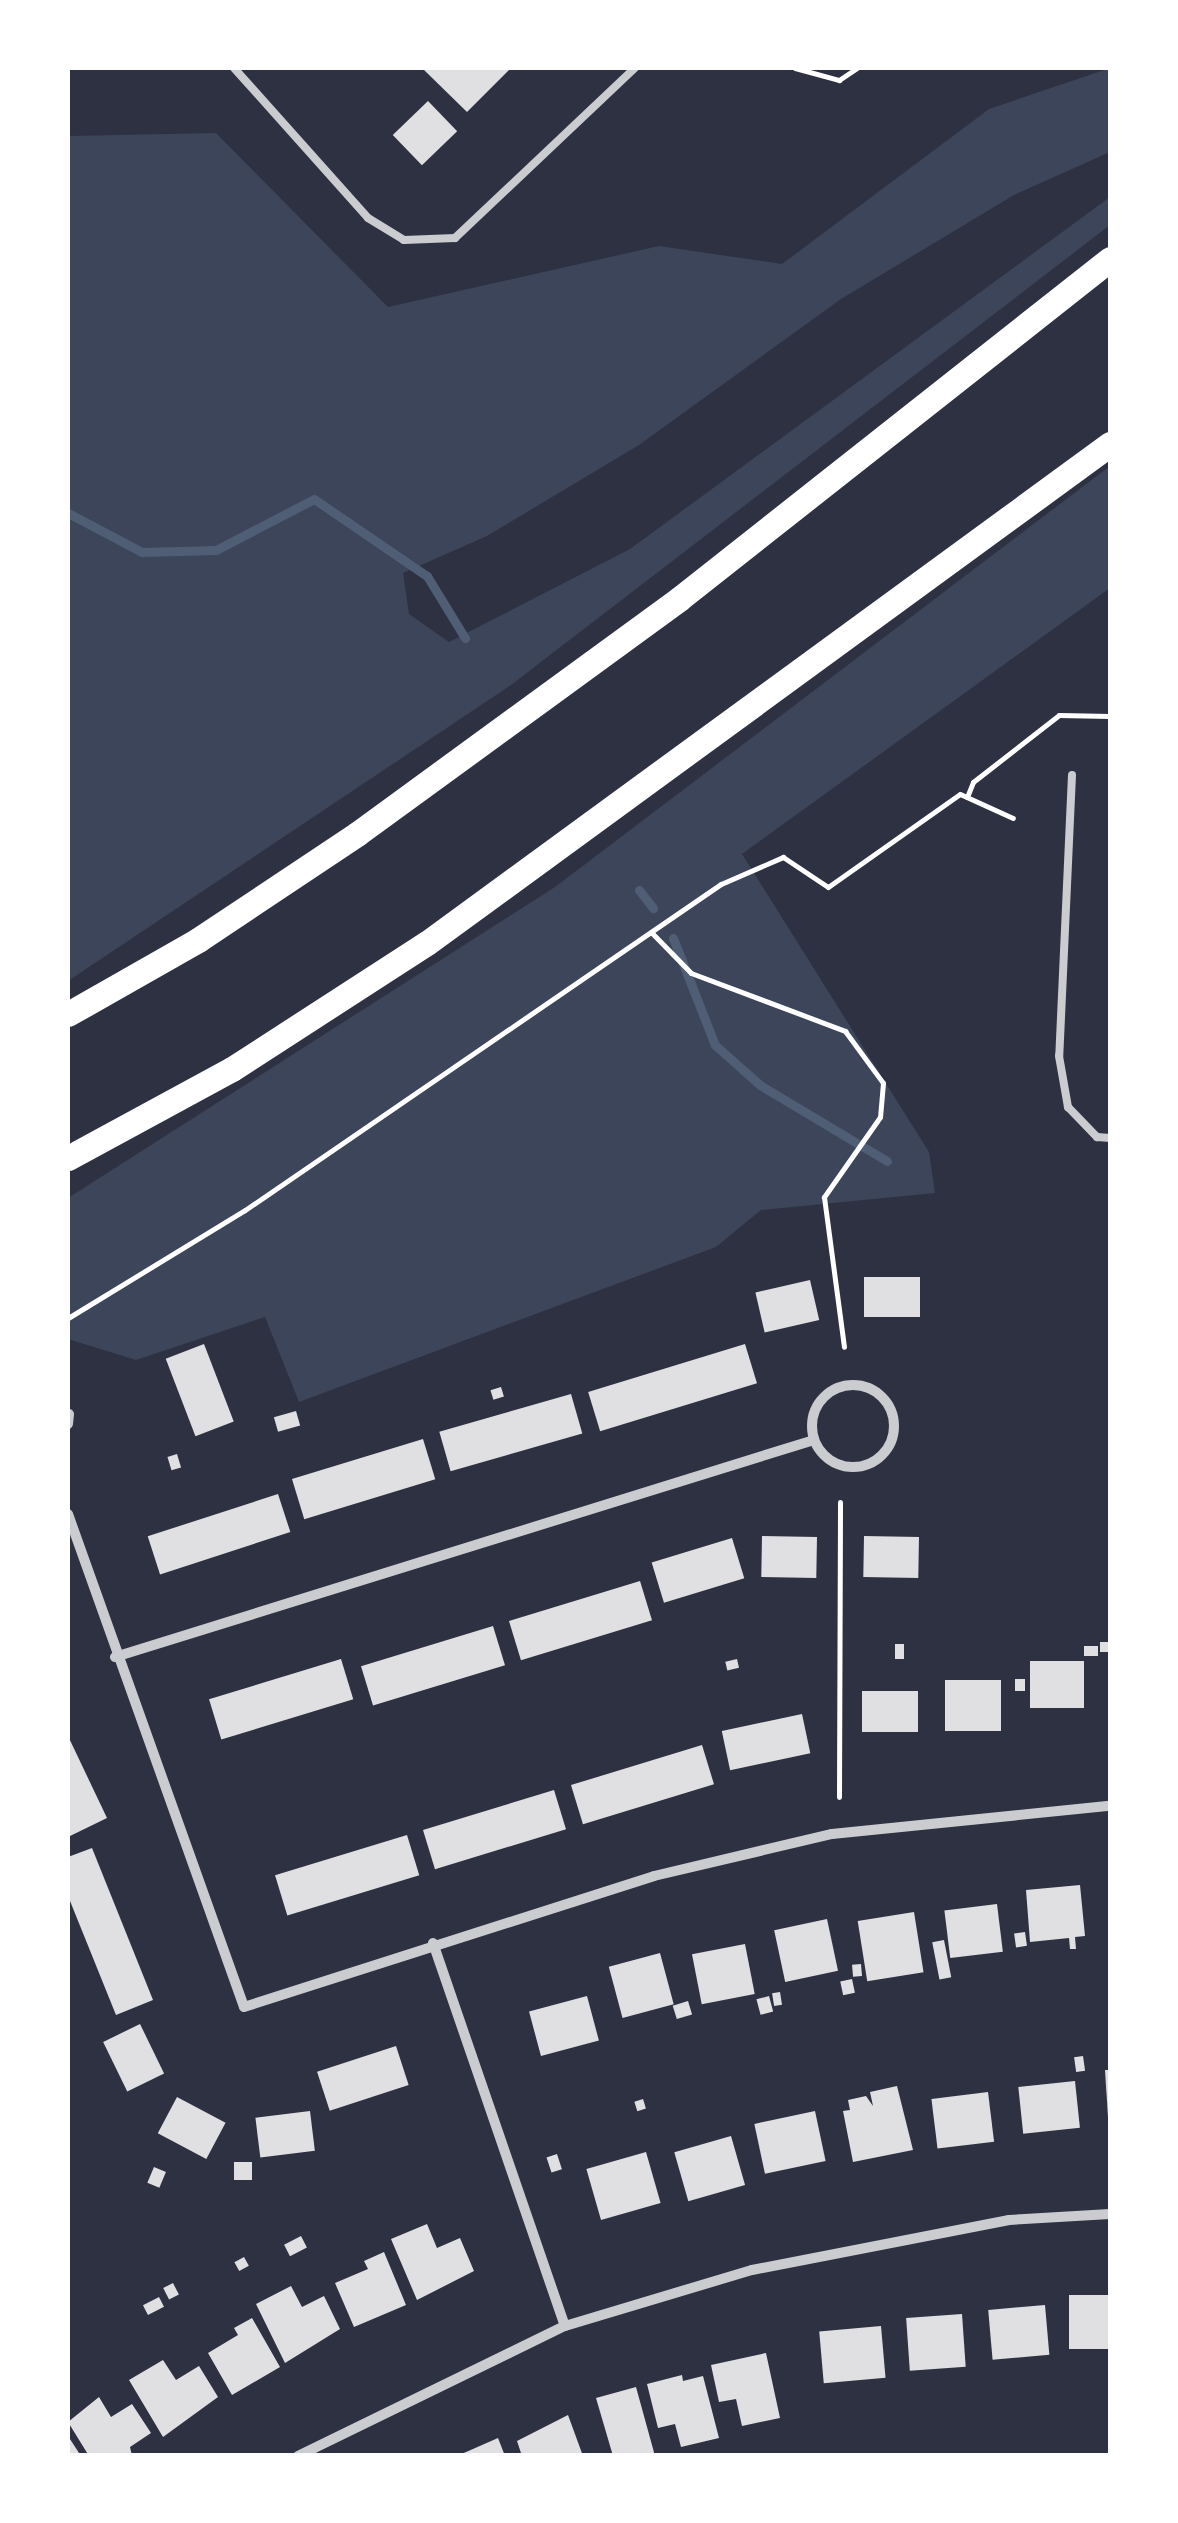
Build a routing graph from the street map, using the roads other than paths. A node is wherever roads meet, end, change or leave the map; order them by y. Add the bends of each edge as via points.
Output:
1 (234, 68) edge
2 (636, 68) edge
3 (1110, 258) edge
4 (1110, 444) edge
5 (1072, 775) dead end
6 (68, 1014) edge
7 (1110, 1138) edge
8 (68, 1158) edge
9 (69, 1414) edge
10 (68, 1424) edge
11 (814, 1440) junction
12 (68, 1514) edge
13 (116, 1657) junction
14 (1110, 1806) edge
15 (433, 1943) junction
16 (1110, 2214) edge
17 (565, 2326) junction
18 (298, 2456) edge

1 - 2 lane via 368,218 404,240 456,238
3 - 6 highway via 679,599 373,822 198,940
4 - 8 highway via 426,942 232,1069
5 - 7 lane via 1059,1056 1068,1107 1097,1136
9 - 10 street
11 - 11 street via 818,1404 838,1388 875,1391 892,1410 888,1448 868,1464 830,1460
11 - 13 street
12 - 13 street
13 - 15 street via 244,2007
14 - 15 street via 832,1834 654,1876
15 - 17 street
16 - 17 street via 1009,2220 752,2270
17 - 18 street

